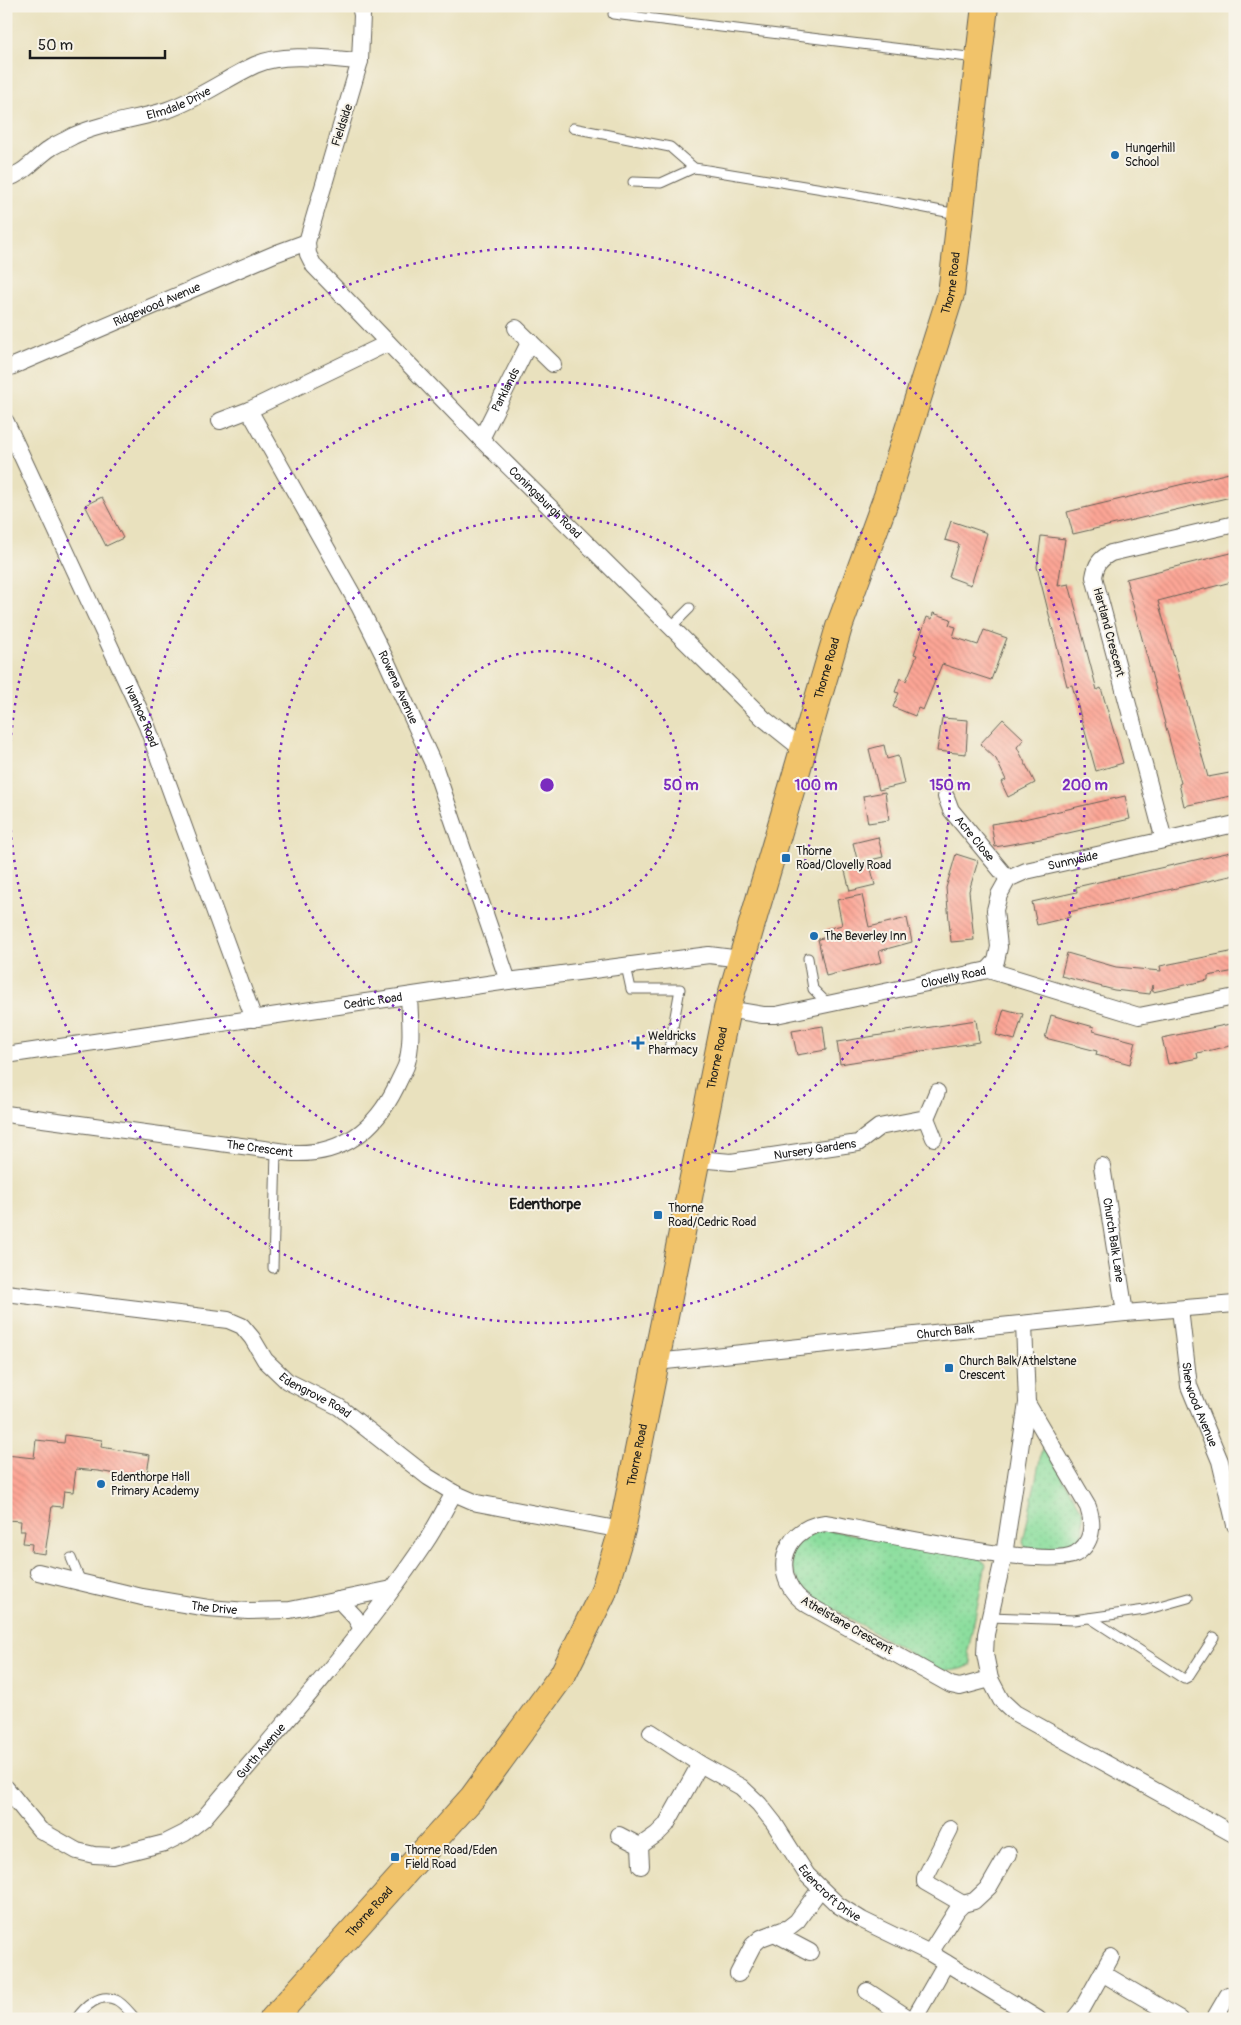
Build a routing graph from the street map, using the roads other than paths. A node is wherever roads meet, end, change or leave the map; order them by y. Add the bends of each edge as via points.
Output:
1 (360, 6) edge
2 (985, 6) edge
3 (613, 14) dead end
4 (979, 58) junction
5 (360, 60) junction
6 (573, 128) dead end
7 (694, 168) junction
8 (6, 179) edge
9 (633, 182) dead end
10 (960, 215) junction
11 (307, 242) junction
12 (516, 328) dead end
13 (530, 341) junction
14 (388, 343) junction
15 (553, 364) dead end
16 (6, 369) edge
17 (249, 410) junction
18 (6, 422) edge
19 (220, 422) dead end
20 (481, 440) junction
21 (1235, 524) edge
22 (690, 608) dead end
23 (672, 627) junction
24 (804, 746) junction
25 (946, 797) dead end
26 (1235, 824) edge
27 (1164, 840) junction
28 (1008, 879) junction
29 (808, 958) dead end
30 (740, 959) junction
31 (626, 966) junction
32 (988, 970) junction
33 (508, 981) junction
34 (1235, 996) edge
35 (409, 997) junction
36 (828, 1004) junction
37 (727, 1009) junction
38 (254, 1019) junction
39 (669, 1049) dead end
40 (6, 1055) edge
41 (937, 1092) dead end
42 (6, 1114) edge
43 (926, 1118) junction
44 (934, 1138) dead end
45 (276, 1150) junction
46 (697, 1159) junction
47 (1102, 1166) dead end
48 (274, 1268) dead end
49 (6, 1293) edge
50 (1235, 1304) edge
51 (1180, 1309) junction
52 (1125, 1313) junction
53 (1024, 1324) junction
54 (656, 1362) junction
55 (1026, 1403) junction
56 (454, 1493) junction
57 (1235, 1526) edge
58 (622, 1530) junction
59 (1004, 1555) junction
60 (71, 1558) dead end
61 (38, 1572) dead end
62 (81, 1582) junction
63 (392, 1590) junction
64 (1188, 1598) dead end
65 (339, 1600) junction
66 (990, 1617) junction
67 (1090, 1618) junction
68 (362, 1629) junction
69 (1214, 1637) dead end
70 (990, 1679) junction
71 (651, 1732) dead end
72 (700, 1764) junction
73 (6, 1788) edge
74 (950, 1829) dead end
75 (619, 1835) dead end
76 (1235, 1835) edge
77 (640, 1846) junction
78 (1008, 1854) dead end
79 (642, 1866) dead end
80 (820, 1889) junction
81 (964, 1904) junction
82 (774, 1933) junction
83 (810, 1952) dead end
84 (930, 1953) junction
85 (1111, 1957) dead end
86 (946, 1963) junction
87 (1102, 1973) junction
88 (738, 1974) dead end
89 (867, 1991) dead end
90 (1228, 1995) dead end
91 (76, 2019) edge
92 (136, 2019) edge
93 (273, 2019) edge
94 (910, 2019) edge
95 (914, 2019) edge
96 (1038, 2019) edge
97 (1074, 2019) edge
98 (1180, 2019) edge
99 (1214, 2019) edge

1 - 5 street, Fieldside
2 - 4 main road, Thorne Road
3 - 4 lane
4 - 10 main road, Thorne Road
5 - 8 street, Elmdale Drive via 289,58 257,64 170,109 75,135 52,147 28,168
5 - 11 street, Fieldside
6 - 7 lane via 670,147
7 - 9 lane via 661,183
7 - 10 lane
10 - 24 main road, Thorne Road via 951,294 887,496 839,626
11 - 14 street, Coningsburgh Road via 314,266
11 - 16 street, Ridgewood Avenue
12 - 13 street
13 - 15 street
13 - 20 street, Parklands
14 - 17 street
14 - 20 street, Coningsburgh Road
17 - 19 street
17 - 33 street, Rowena Avenue via 359,606 435,768
18 - 38 street, Ivanhoe Road via 147,726
20 - 23 street, Coningsburgh Road
21 - 27 street, Hartland Crescent via 1111,553 1098,562 1095,569 1094,576
22 - 23 lane
23 - 24 street, Coningsburgh Road via 763,718 793,742
24 - 30 main road, Thorne Road
25 - 28 street, Acre Close via 951,810
26 - 27 street, Sunnyside
27 - 28 street, Sunnyside via 1026,871
28 - 32 street via 995,910 1000,948 996,961
29 - 36 lane via 813,989
30 - 31 street, Cedric Road via 709,955
30 - 37 main road, Thorne Road
31 - 33 street, Cedric Road
31 - 39 lane via 631,990 680,989
32 - 34 street, Clovelly Road via 1139,1016
32 - 36 street, Clovelly Road
33 - 35 street, Cedric Road
35 - 38 street, Cedric Road
35 - 45 street, The Crescent via 410,1035 406,1065 387,1103 372,1124 355,1138 328,1150 308,1154
36 - 37 street, Clovelly Road via 776,1015
37 - 46 main road, Thorne Road
38 - 40 street, Cedric Road
41 - 43 street
42 - 45 street, The Crescent
43 - 44 street
43 - 46 street, Nursery Gardens via 880,1127 858,1143 731,1162
45 - 48 lane
46 - 54 main road, Thorne Road
47 - 52 street, Church Balk Lane
49 - 56 street, Edengrove Road via 228,1320 242,1326 265,1360 287,1381 339,1407 428,1477
50 - 51 street, Church Balk
51 - 52 street, Church Balk
51 - 57 street, Sherwood Avenue via 1189,1386 1220,1461
52 - 53 street, Church Balk
53 - 54 street, Church Balk
53 - 55 street, Athelstane Crescent
54 - 58 main road, Thorne Road
55 - 59 street, Athelstane Crescent
55 - 59 street, Athelstane Crescent via 1088,1507 1092,1527 1086,1543 1074,1554 1060,1558
56 - 58 street, Edengrove Road via 477,1503
56 - 63 street, Gurth Avenue
58 - 93 main road, Thorne Road via 603,1593 563,1674 473,1797
59 - 66 street, Athelstane Crescent
59 - 70 street, Athelstane Crescent via 825,1523 816,1524 796,1535 784,1558 789,1585 808,1605 951,1685 966,1686
60 - 62 lane
61 - 62 street, The Drive
62 - 65 street, The Drive via 142,1597 248,1611 290,1610
63 - 65 street, The Drive
63 - 68 street, Gurth Avenue
64 - 67 lane via 1145,1610
65 - 68 street
66 - 67 lane
66 - 70 street, Athelstane Crescent via 985,1654
67 - 69 lane via 1184,1679
68 - 73 street, Gurth Avenue via 203,1819 165,1843 113,1856 94,1856 77,1851 40,1830
70 - 76 street, Athelstane Crescent via 1001,1700 1015,1713
71 - 72 street, Edencroft Drive
72 - 77 street via 666,1825
72 - 80 street, Edencroft Drive via 741,1786 759,1804
74 - 81 street via 925,1882
75 - 77 street
77 - 79 street
78 - 81 street via 989,1887 974,1901
80 - 82 street via 797,1920 788,1928
80 - 84 street, Edencroft Drive via 862,1920
81 - 84 street via 956,1910
82 - 83 street
82 - 88 street via 761,1938
84 - 86 street, Edencroft Drive
85 - 87 street
86 - 95 street
86 - 96 street, Edencroft Drive
87 - 97 street
87 - 98 street
89 - 94 street
90 - 99 street
91 - 92 lane via 94,2001 108,1997 118,2000

